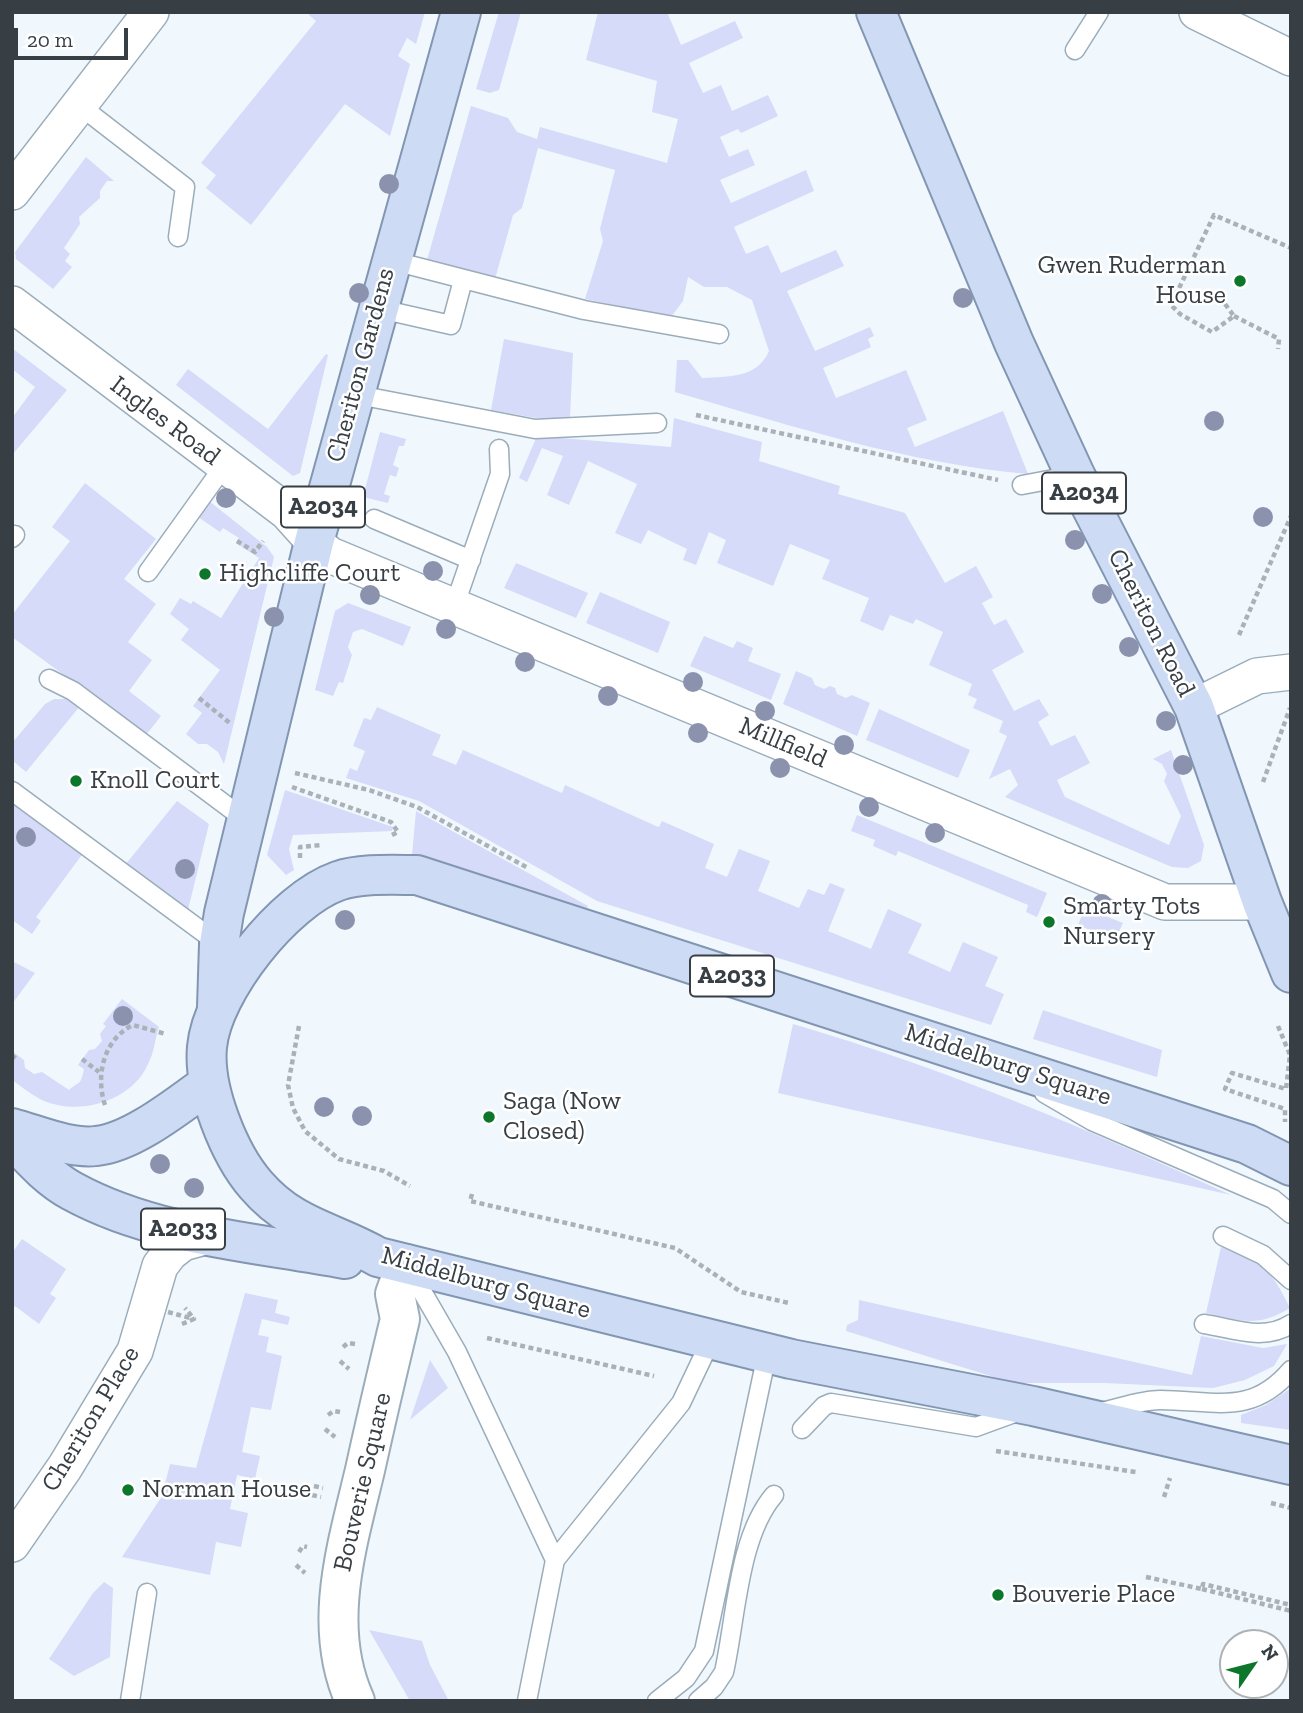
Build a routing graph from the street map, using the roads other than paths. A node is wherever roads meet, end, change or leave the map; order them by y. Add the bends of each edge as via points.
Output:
1 (151, 12) edge
2 (461, 12) edge
3 (876, 12) edge
4 (1099, 12) edge
5 (1197, 12) edge
6 (1075, 50) dead end
7 (1291, 58) edge
8 (79, 105) junction
9 (12, 192) edge
10 (178, 237) dead end
11 (390, 260) junction
12 (463, 280) junction
13 (12, 304) edge
14 (376, 308) junction
15 (719, 334) dead end
16 (353, 394) junction
17 (657, 423) dead end
18 (499, 449) dead end
19 (224, 466) junction
20 (1074, 475) junction
21 (1022, 485) road end
22 (374, 519) dead end
23 (314, 542) junction
24 (471, 560) junction
25 (148, 572) dead end
26 (454, 607) junction
27 (1291, 672) edge
28 (49, 679) dead end
29 (1195, 707) junction
30 (12, 791) edge
31 (247, 821) junction
32 (1262, 902) junction
33 (219, 944) junction
34 (1291, 973) edge
35 (217, 1009) junction
36 (974, 1054) junction
37 (208, 1084) junction
38 (12, 1128) edge
39 (12, 1138) edge
40 (1291, 1166) edge
41 (1291, 1214) edge
42 (212, 1235) junction
43 (1223, 1236) dead end
44 (392, 1261) junction
45 (1291, 1280) edge
46 (1204, 1324) dead end
47 (1287, 1327) edge
48 (710, 1340) junction
49 (767, 1354) junction
50 (1291, 1370) edge
51 (1033, 1406) junction
52 (1079, 1417) junction
53 (802, 1429) dead end
54 (1291, 1465) edge
55 (774, 1495) dead end
56 (12, 1544) edge
57 (555, 1560) junction
58 (147, 1593) dead end
59 (130, 1701) edge
60 (355, 1701) edge
61 (527, 1701) edge
62 (657, 1701) edge
63 (698, 1701) edge

1 - 8 street
2 - 11 main road, Cheriton Gardens / A2034
3 - 20 main road, Cheriton Road / A2034
4 - 6 lane
5 - 7 street
8 - 9 street
8 - 10 lane via 185,187
11 - 12 lane
11 - 14 main road, Cheriton Gardens / A2034
12 - 14 lane via 451,325
12 - 15 lane via 584,310
13 - 19 street, Ingles Road
14 - 16 main road, Cheriton Gardens / A2034
16 - 17 lane via 535,429
16 - 23 main road, Cheriton Gardens / A2034
18 - 24 lane via 500,474
19 - 23 street, Ingles Road via 287,512
19 - 25 lane
20 - 21 lane
20 - 29 main road, Cheriton Road / A2034
22 - 24 lane
23 - 26 street, Millfield via 330,555
23 - 31 main road, Cheriton Gardens / A2034
24 - 26 lane
26 - 32 street, Millfield via 1166,902
27 - 29 street via 1257,676
28 - 31 lane via 73,691
29 - 32 main road, Cheriton Road / A2034
30 - 33 lane
31 - 33 main road, Cheriton Gardens / A2034
32 - 34 main road, Cheriton Road / A2034
33 - 35 main road, Cheriton Gardens / A2034
35 - 36 main road, Middelburg Square / A2033 via 274,925 313,894 338,881 417,875
35 - 37 main road, Middelburg Square / A2033 via 207,1046
36 - 40 main road, Middelburg Square / A2033 via 1247,1144
36 - 41 lane via 1092,1121 1273,1199
37 - 38 main road via 127,1135 96,1146
37 - 44 main road, Middelburg Square / A2033 via 231,1146 254,1184 271,1201 289,1217
39 - 42 main road, A2033 via 41,1169 70,1190 131,1219
42 - 44 main road, A2033 via 352,1260
42 - 56 street, Cheriton Place via 183,1243 160,1266 135,1351
43 - 45 lane via 1263,1255
44 - 48 main road, Middelburg Square / A2033
44 - 57 lane via 457,1352
44 - 60 street, Bouverie Square via 400,1319 340,1576 340,1658
46 - 47 lane via 1269,1334
48 - 49 main road, Middelburg Square / A2033
48 - 57 lane via 681,1403
49 - 51 main road, Middelburg Square / A2033
49 - 62 lane via 704,1651 686,1678
50 - 52 lane via 1260,1398 1219,1405 1157,1400
51 - 52 main road, Middelburg Square / A2033
51 - 53 lane via 976,1427 831,1403
52 - 54 main road, Middelburg Square / A2033
55 - 63 lane via 761,1510 750,1542 723,1672 714,1688
57 - 61 lane
58 - 59 lane

